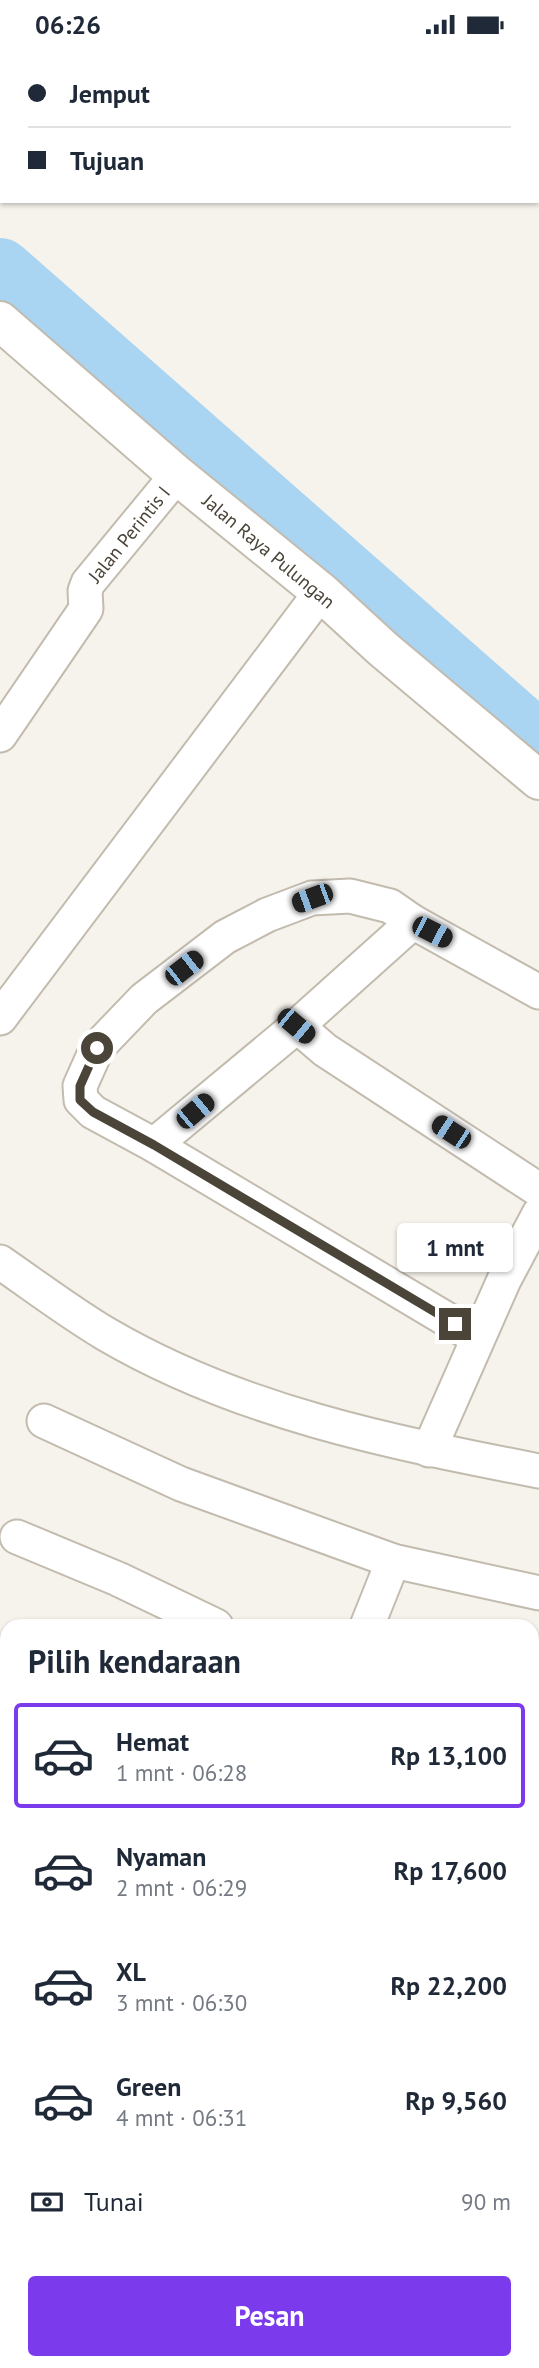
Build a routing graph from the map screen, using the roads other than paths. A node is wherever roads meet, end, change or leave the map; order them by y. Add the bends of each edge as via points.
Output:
1 (0, 321) edge
2 (177, 475) junction
3 (321, 592) junction
4 (4, 720) edge
5 (539, 780) edge
6 (413, 922) junction
7 (539, 992) edge
8 (0, 1018) edge
9 (296, 1026) junction
10 (154, 1145) junction
11 (539, 1190) edge
12 (539, 1214) edge
13 (0, 1262) edge
14 (478, 1338) junction
15 (44, 1421) dead end
16 (429, 1450) junction
17 (539, 1471) edge
18 (17, 1537) dead end
19 (393, 1561) junction
20 (539, 1593) edge
21 (201, 1619) edge
22 (370, 1619) edge

1 - 2 street, Jalan Raya Pulungan
2 - 3 street, Jalan Raya Pulungan
2 - 4 street, Jalan Perintis I via 88,583 86,609
3 - 5 street, Jalan Raya Pulungan
3 - 8 street
6 - 7 street
6 - 9 street
6 - 10 street via 390,906 350,896 312,898 225,937 144,999 97,1048 80,1086 80,1100
9 - 10 street
9 - 11 street via 325,1050
10 - 14 street
12 - 14 street
13 - 16 street via 106,1334 183,1372 292,1415
14 - 16 street
15 - 19 street via 181,1484
16 - 17 street
18 - 21 street
19 - 20 street
19 - 22 street

